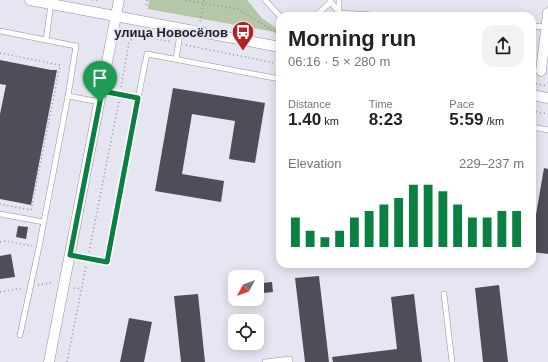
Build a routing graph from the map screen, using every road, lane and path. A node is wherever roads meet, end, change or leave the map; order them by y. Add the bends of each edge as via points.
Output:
1 (30, 0) edge
2 (92, 0) edge
3 (98, 0) edge
4 (119, 0) edge
5 (147, 0) edge
6 (186, 0) edge
7 (204, 0) edge
8 (266, 0) edge
9 (339, 0) edge
10 (330, 1) edge
11 (204, 3) junction
12 (51, 4) junction
13 (146, 5) dead end
14 (276, 12) edge
15 (319, 12) edge
16 (339, 12) joint
17 (548, 13) edge
18 (116, 15) junction
19 (200, 21) dead end
20 (536, 26) edge
21 (546, 27) junction
22 (181, 28) junction
23 (0, 31) edge
24 (276, 33) edge
25 (46, 40) junction
26 (276, 46) edge
27 (546, 48) edge
28 (0, 53) edge
29 (176, 59) junction
30 (541, 71) dead end
31 (276, 78) edge
32 (536, 84) edge
33 (548, 86) edge
34 (102, 91) junction
35 (68, 96) junction
36 (536, 96) edge
37 (138, 98) junction
38 (548, 98) edge
39 (100, 102) junction
40 (536, 112) edge
41 (548, 114) edge
42 (536, 128) edge
43 (548, 130) edge
44 (0, 204) edge
45 (0, 214) edge
46 (44, 222) junction
47 (0, 242) edge
48 (39, 247) junction
49 (70, 255) junction
50 (31, 286) junction
51 (64, 286) junction
52 (82, 289) dead end
53 (0, 292) edge
54 (444, 294) dead end
55 (20, 335) dead end
56 (49, 362) edge
57 (265, 362) edge
58 (290, 362) edge
59 (452, 362) edge

1 - 12 street
2 - 3 path
4 - 18 street
5 - 13 path
6 - 11 path
7 - 11 path
8 - 14 lane
9 - 16 lane
10 - 15 lane
10 - 16 lane
11 - 19 path
11 - 24 path via 238,9
12 - 18 street
12 - 25 lane
17 - 21 street
18 - 22 street
18 - 34 street
20 - 21 lane
21 - 27 street
22 - 26 street
22 - 29 lane
23 - 25 lane
25 - 35 lane via 76,46
27 - 30 street
28 - 44 path via 60,65 31,210
29 - 31 lane
29 - 37 lane via 147,54
32 - 33 path
34 - 37 lane
34 - 39 street
35 - 39 lane
35 - 46 lane
36 - 38 street
37 - 49 lane via 107,262
39 - 49 street
40 - 41 path
42 - 43 lane
45 - 46 lane
46 - 48 lane
47 - 48 path
48 - 50 lane
49 - 51 street
50 - 51 path via 50,283
50 - 53 path
50 - 55 lane
51 - 52 path
51 - 56 street
54 - 59 lane
57 - 58 lane via 290,359

